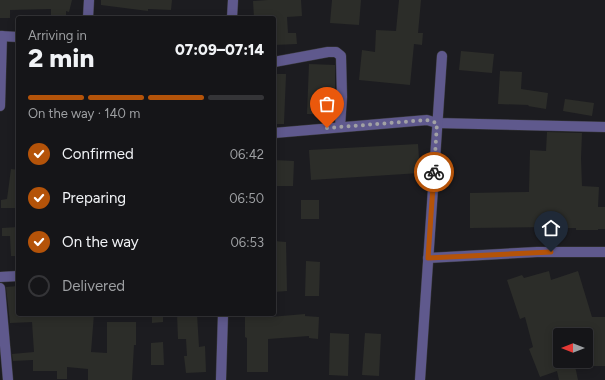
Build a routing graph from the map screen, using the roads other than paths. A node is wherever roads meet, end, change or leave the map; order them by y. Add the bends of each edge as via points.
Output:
1 (89, 0) edge
2 (233, 0) edge
3 (88, 16) edge
4 (232, 16) edge
5 (1, 36) edge
6 (16, 37) edge
7 (442, 56) dead end
8 (276, 62) edge
9 (0, 106) edge
10 (437, 123) junction
11 (340, 127) junction
12 (605, 127) edge
13 (276, 133) edge
14 (605, 252) edge
15 (428, 258) junction
16 (16, 276) edge
17 (0, 277) edge
18 (0, 288) edge
19 (223, 316) edge
20 (8, 380) edge
21 (221, 380) edge
22 (420, 380) edge

1 - 3 street
2 - 4 street
5 - 6 street
5 - 9 street
7 - 10 street
8 - 11 street via 328,52 336,52 341,56
10 - 11 street via 427,120
10 - 12 street
10 - 15 street
11 - 13 street
14 - 15 street via 537,252
15 - 22 street
16 - 17 street
18 - 20 street
19 - 21 street

